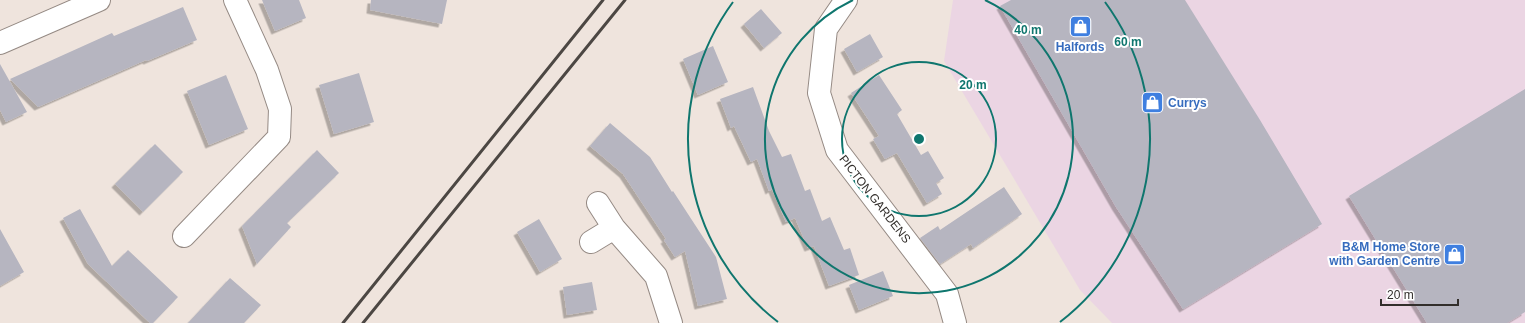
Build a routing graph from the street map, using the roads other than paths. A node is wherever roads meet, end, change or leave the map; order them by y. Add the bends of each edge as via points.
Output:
1 (99, 0) edge
2 (235, 0) edge
3 (846, 0) edge
4 (0, 44) edge
5 (598, 203) dead end
6 (614, 228) junction
7 (184, 236) dead end
8 (592, 242) dead end
9 (671, 323) edge
10 (955, 323) edge

1 - 4 street
2 - 7 street via 268,70 280,109 279,137
3 - 10 street, PICTON GARDENS via 826,29 819,92 837,150 947,294
5 - 6 street
6 - 8 street
6 - 9 street via 656,276

